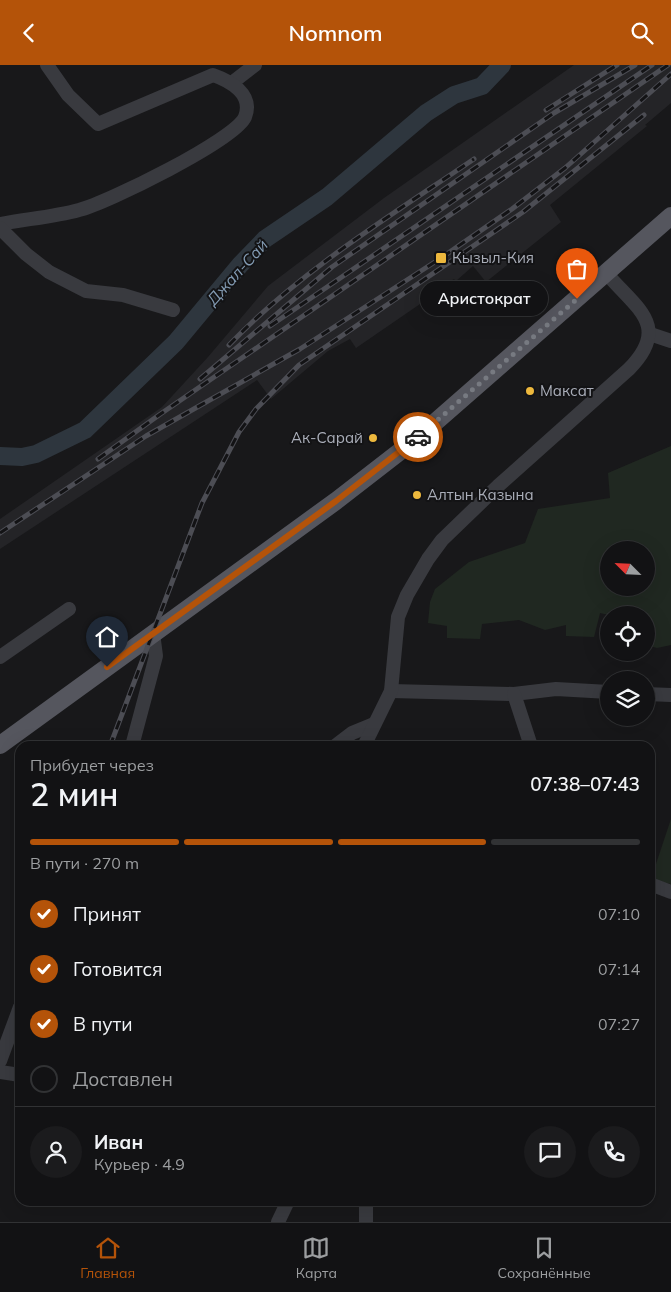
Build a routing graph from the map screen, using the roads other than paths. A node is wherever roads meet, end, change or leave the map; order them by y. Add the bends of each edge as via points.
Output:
1 (47, 65) edge
2 (256, 65) edge
3 (208, 70) edge
4 (233, 82) junction
5 (671, 217) edge
6 (0, 224) edge
7 (0, 227) edge
8 (606, 274) junction
9 (173, 310) dead end
10 (650, 334) junction
11 (671, 341) edge
12 (69, 609) dead end
13 (153, 633) junction
14 (0, 657) edge
15 (391, 691) junction
16 (600, 691) edge
17 (514, 694) junction
18 (655, 694) edge
19 (671, 695) edge
20 (374, 725) junction
21 (133, 741) edge
22 (342, 741) edge
23 (366, 741) edge
24 (529, 741) edge
25 (0, 745) edge
26 (655, 886) edge
27 (671, 892) edge
28 (15, 1020) edge
29 (0, 1061) edge
30 (0, 1072) edge
31 (15, 1074) edge
32 (286, 1206) edge
33 (366, 1206) edge
34 (278, 1222) edge
35 (366, 1222) edge

1 - 3 street via 68,95 98,124
2 - 4 street
3 - 4 street
4 - 6 street via 247,107 244,119 186,162 80,210
5 - 8 main road
7 - 9 street via 49,273 86,291 123,295
8 - 10 street via 647,321
8 - 13 main road via 408,444 336,501
10 - 11 street
10 - 15 street via 645,350 629,369 498,486 442,540 428,559 398,617
12 - 14 street
13 - 21 street via 156,656
13 - 25 main road
15 - 17 street
15 - 20 street
16 - 17 street via 556,689
17 - 24 street
18 - 19 street
20 - 22 street via 352,733
20 - 23 street
26 - 27 street
28 - 29 street
30 - 31 street
32 - 34 street
33 - 35 street

